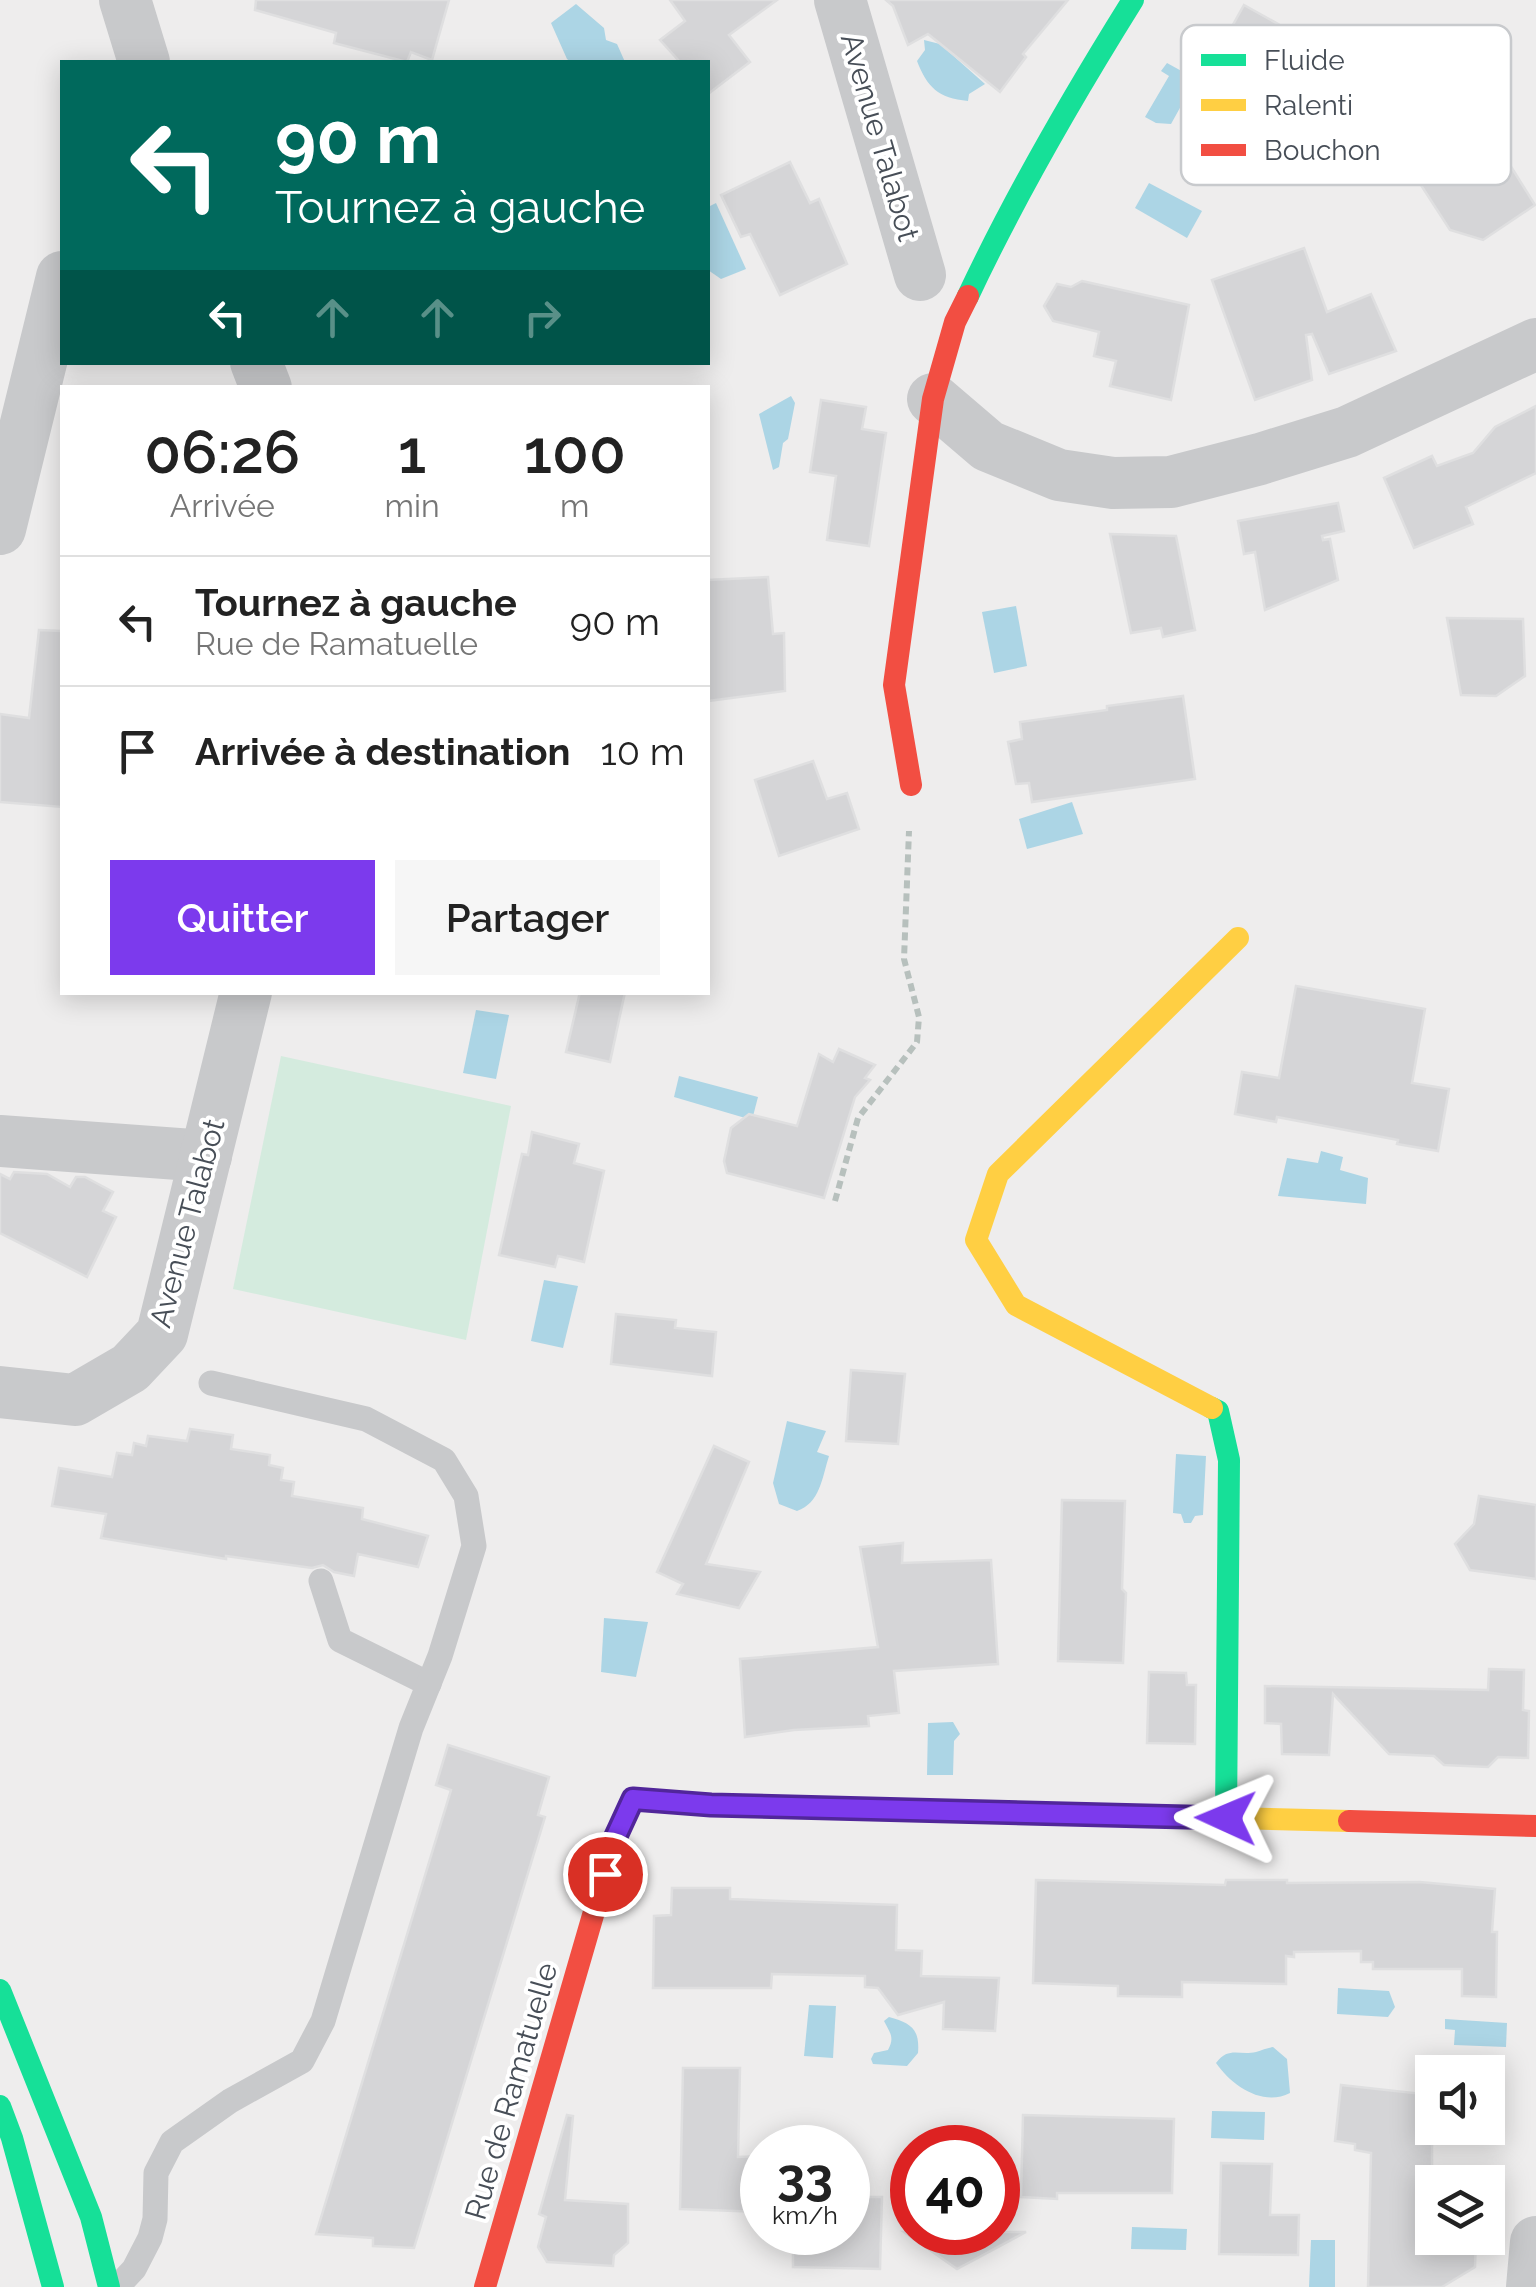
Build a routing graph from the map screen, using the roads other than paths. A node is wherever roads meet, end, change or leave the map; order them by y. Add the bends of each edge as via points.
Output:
1 (126, 0) edge
2 (840, 0) edge
3 (1134, 0) edge
4 (143, 60) edge
5 (920, 275) dead end
6 (60, 285) edge
7 (1536, 344) edge
8 (933, 400) junction
9 (0, 529) edge
10 (911, 785) road end
11 (1238, 938) dead end
12 (245, 995) edge
13 (0, 1141) edge
14 (206, 1156) junction
15 (211, 1382) dead end
16 (0, 1392) edge
17 (322, 1581) dead end
18 (429, 1684) junction
19 (1226, 1818) junction
20 (1536, 1826) edge
21 (0, 1990) edge
22 (0, 2106) edge
23 (1536, 2242) edge
24 (53, 2287) edge
25 (109, 2287) edge
26 (117, 2287) edge
27 (485, 2287) edge
28 (1532, 2287) edge

1 - 4 street
2 - 5 street, Avenue Talabot
3 - 8 street via 1000,230 955,322
6 - 9 street
7 - 8 street via 1348,432 1171,482 1059,475 988,446
8 - 10 street via 894,685
11 - 19 street via 998,1174 976,1240 1016,1305 1218,1412 1228,1460
12 - 14 street, Avenue Talabot
13 - 14 street
14 - 16 street, Avenue Talabot via 162,1334 130,1368 74,1400
15 - 18 lane via 366,1419 444,1460 466,1496 474,1546
17 - 18 lane via 340,1640
18 - 26 lane via 323,2021 302,2061 172,2142 156,2173 150,2238
19 - 20 street
19 - 27 street, Rue de Ramatuelle via 633,1799 616,1836
21 - 25 street via 90,2217
22 - 24 street
23 - 28 street

